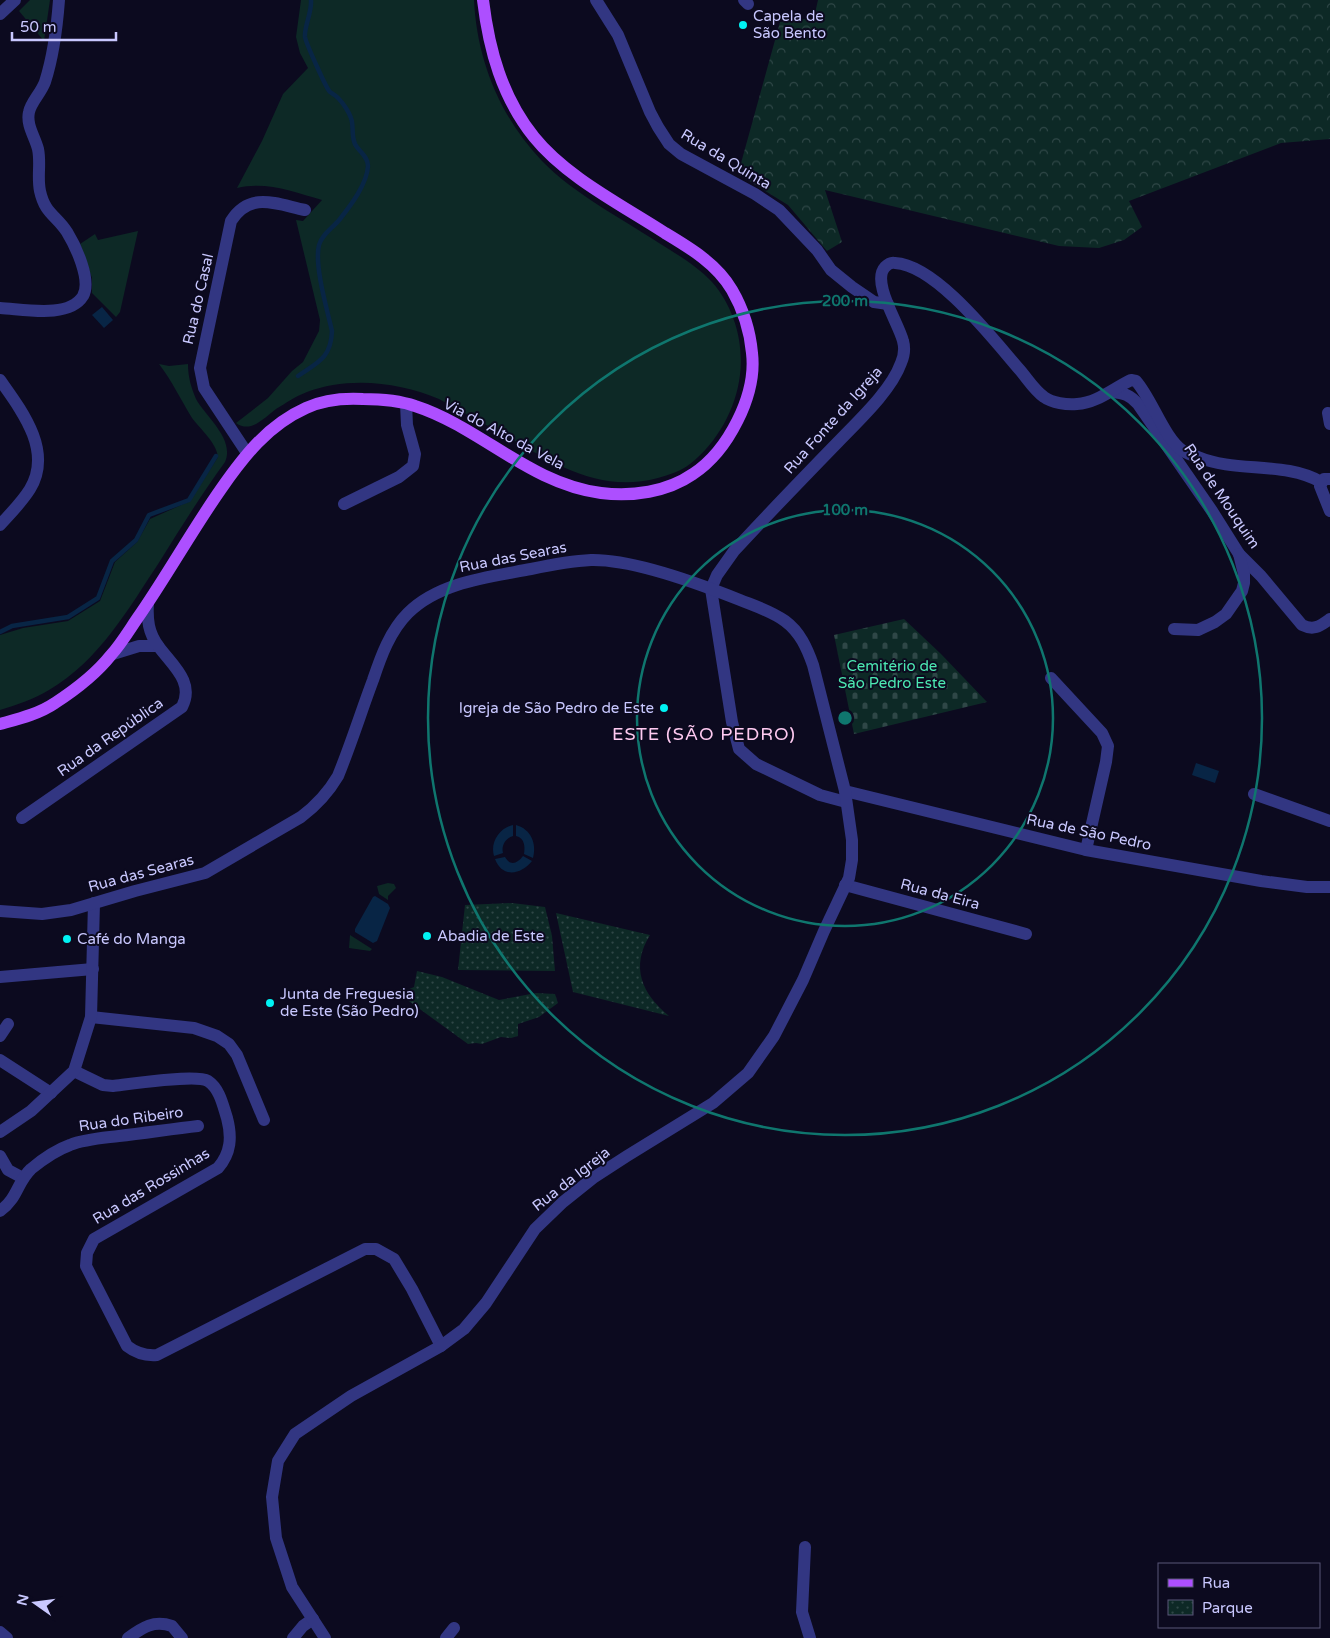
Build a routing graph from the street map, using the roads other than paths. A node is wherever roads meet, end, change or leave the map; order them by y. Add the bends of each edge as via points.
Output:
1 (15, 0) edge
2 (60, 0) edge
3 (483, 0) edge
4 (596, 0) edge
5 (0, 14) edge
6 (305, 210) dead end
7 (888, 304) junction
8 (0, 308) edge
9 (0, 380) edge
10 (1112, 392) junction
11 (406, 404) junction
12 (247, 453) junction
13 (1326, 480) edge
14 (344, 504) dead end
15 (1330, 511) edge
16 (0, 525) edge
17 (1239, 554) junction
18 (712, 589) junction
19 (148, 603) junction
20 (1330, 619) edge
21 (132, 626) junction
22 (149, 627) junction
23 (1174, 629) dead end
24 (139, 646) junction
25 (158, 646) junction
26 (113, 654) junction
27 (1051, 678) dead end
28 (0, 724) edge
29 (1254, 794) dead end
30 (846, 796) junction
31 (22, 818) dead end
32 (1330, 821) edge
33 (1086, 850) junction
34 (845, 885) junction
35 (1330, 887) edge
36 (94, 903) junction
37 (0, 910) edge
38 (1026, 934) dead end
39 (93, 969) junction
40 (0, 977) edge
41 (91, 1017) junction
42 (8, 1024) dead end
43 (0, 1036) edge
44 (0, 1060) edge
45 (74, 1071) junction
46 (51, 1093) junction
47 (264, 1120) dead end
48 (198, 1126) dead end
49 (0, 1132) edge
50 (0, 1156) edge
51 (23, 1178) junction
52 (0, 1211) edge
53 (441, 1346) junction
54 (805, 1547) dead end
55 (313, 1619) junction
56 (0, 1632) edge
57 (7, 1638) edge
58 (128, 1638) edge
59 (182, 1638) edge
60 (293, 1638) edge
61 (324, 1638) edge
62 (810, 1638) edge

1 - 5 street
2 - 8 street via 47,74 28,119 38,154 43,200 71,240 83,270 85,289 78,301 64,310
3 - 11 main road, Via do Alto da Vela via 494,61 506,92 535,138 575,174 686,245 721,275 746,321 753,355 749,384 741,413 731,432 719,451 693,474 653,492 617,495 582,491 546,478 448,421
4 - 7 street, Rua da Quinta via 618,35 650,112 669,144 680,154 779,210 817,250 831,270 874,302
6 - 12 street, Rua do Casal via 258,201 243,208 231,221 200,368 204,388
7 - 10 street, Rua Fonte da Igreja via 882,270 894,262 910,266 941,286 1044,397 1059,403 1078,404
7 - 18 street, Rua Fonte da Igreja via 903,340 902,361 897,374 869,410 734,551 716,575
9 - 16 street via 33,433 38,457 38,469 31,488
10 - 13 street via 1131,380 1136,381 1166,431 1183,451 1211,462 1293,472
10 - 17 street, Rua de Mouquim via 1123,392 1138,404
11 - 12 main road, Via do Alto da Vela via 346,398 308,406 282,421
11 - 14 street via 407,425 415,454 413,466 399,477
12 - 19 main road, Via do Alto da Vela
13 - 15 street via 1321,491
17 - 20 street, Rua de Mouquim via 1302,625 1317,628
17 - 23 street via 1244,583 1226,614 1198,630
18 - 30 street, Rua das Searas via 772,613 796,631 807,647
18 - 30 street, Rua de São Pedro via 732,722 740,749 756,764 820,795
18 - 36 street, Rua das Searas via 631,565 590,560 455,585 421,602 395,628 382,654 338,776 315,806 205,873
19 - 21 main road, Via do Alto da Vela
19 - 22 street, Rua da República
21 - 22 street
21 - 24 street
21 - 26 main road, Via do Alto da Vela
22 - 25 street, Rua da República
24 - 25 street
24 - 26 street
25 - 31 street, Rua da República via 181,674 186,693 182,707
26 - 28 main road, Via do Alto da Vela via 94,674 53,705
27 - 33 street via 1102,732 1108,746
29 - 32 street
30 - 33 street, Rua de São Pedro
30 - 34 street, Rua da Igreja via 852,860
33 - 35 street, Rua de São Pedro via 1261,881
34 - 38 street, Rua da Eira
34 - 53 street, Rua da Igreja via 803,980 774,1036 748,1074 713,1103 620,1160 563,1202 535,1229 486,1303 464,1328
36 - 37 street, Rua das Searas via 42,914
36 - 39 street
39 - 40 street
39 - 41 street
41 - 45 street
41 - 47 street via 194,1028 217,1036 237,1054
42 - 43 street
44 - 46 street
45 - 46 street
45 - 53 street, Rua das Rossinhas via 103,1085 113,1086 190,1078 208,1081 218,1092 231,1132 231,1143 218,1168 94,1239 87,1253 86,1266 127,1346 134,1352 157,1355 365,1250 376,1249 394,1259
46 - 49 street
48 - 51 street, Rua do Ribeiro via 71,1145 44,1160
50 - 51 street via 8,1170
51 - 52 street via 13,1199
53 - 55 street, Rua da Igreja via 351,1396 295,1434 278,1461 272,1497 276,1538 292,1586
54 - 62 street via 802,1612
55 - 60 street
55 - 61 street, Rua da Igreja
56 - 57 street
58 - 59 street via 157,1623 172,1626

